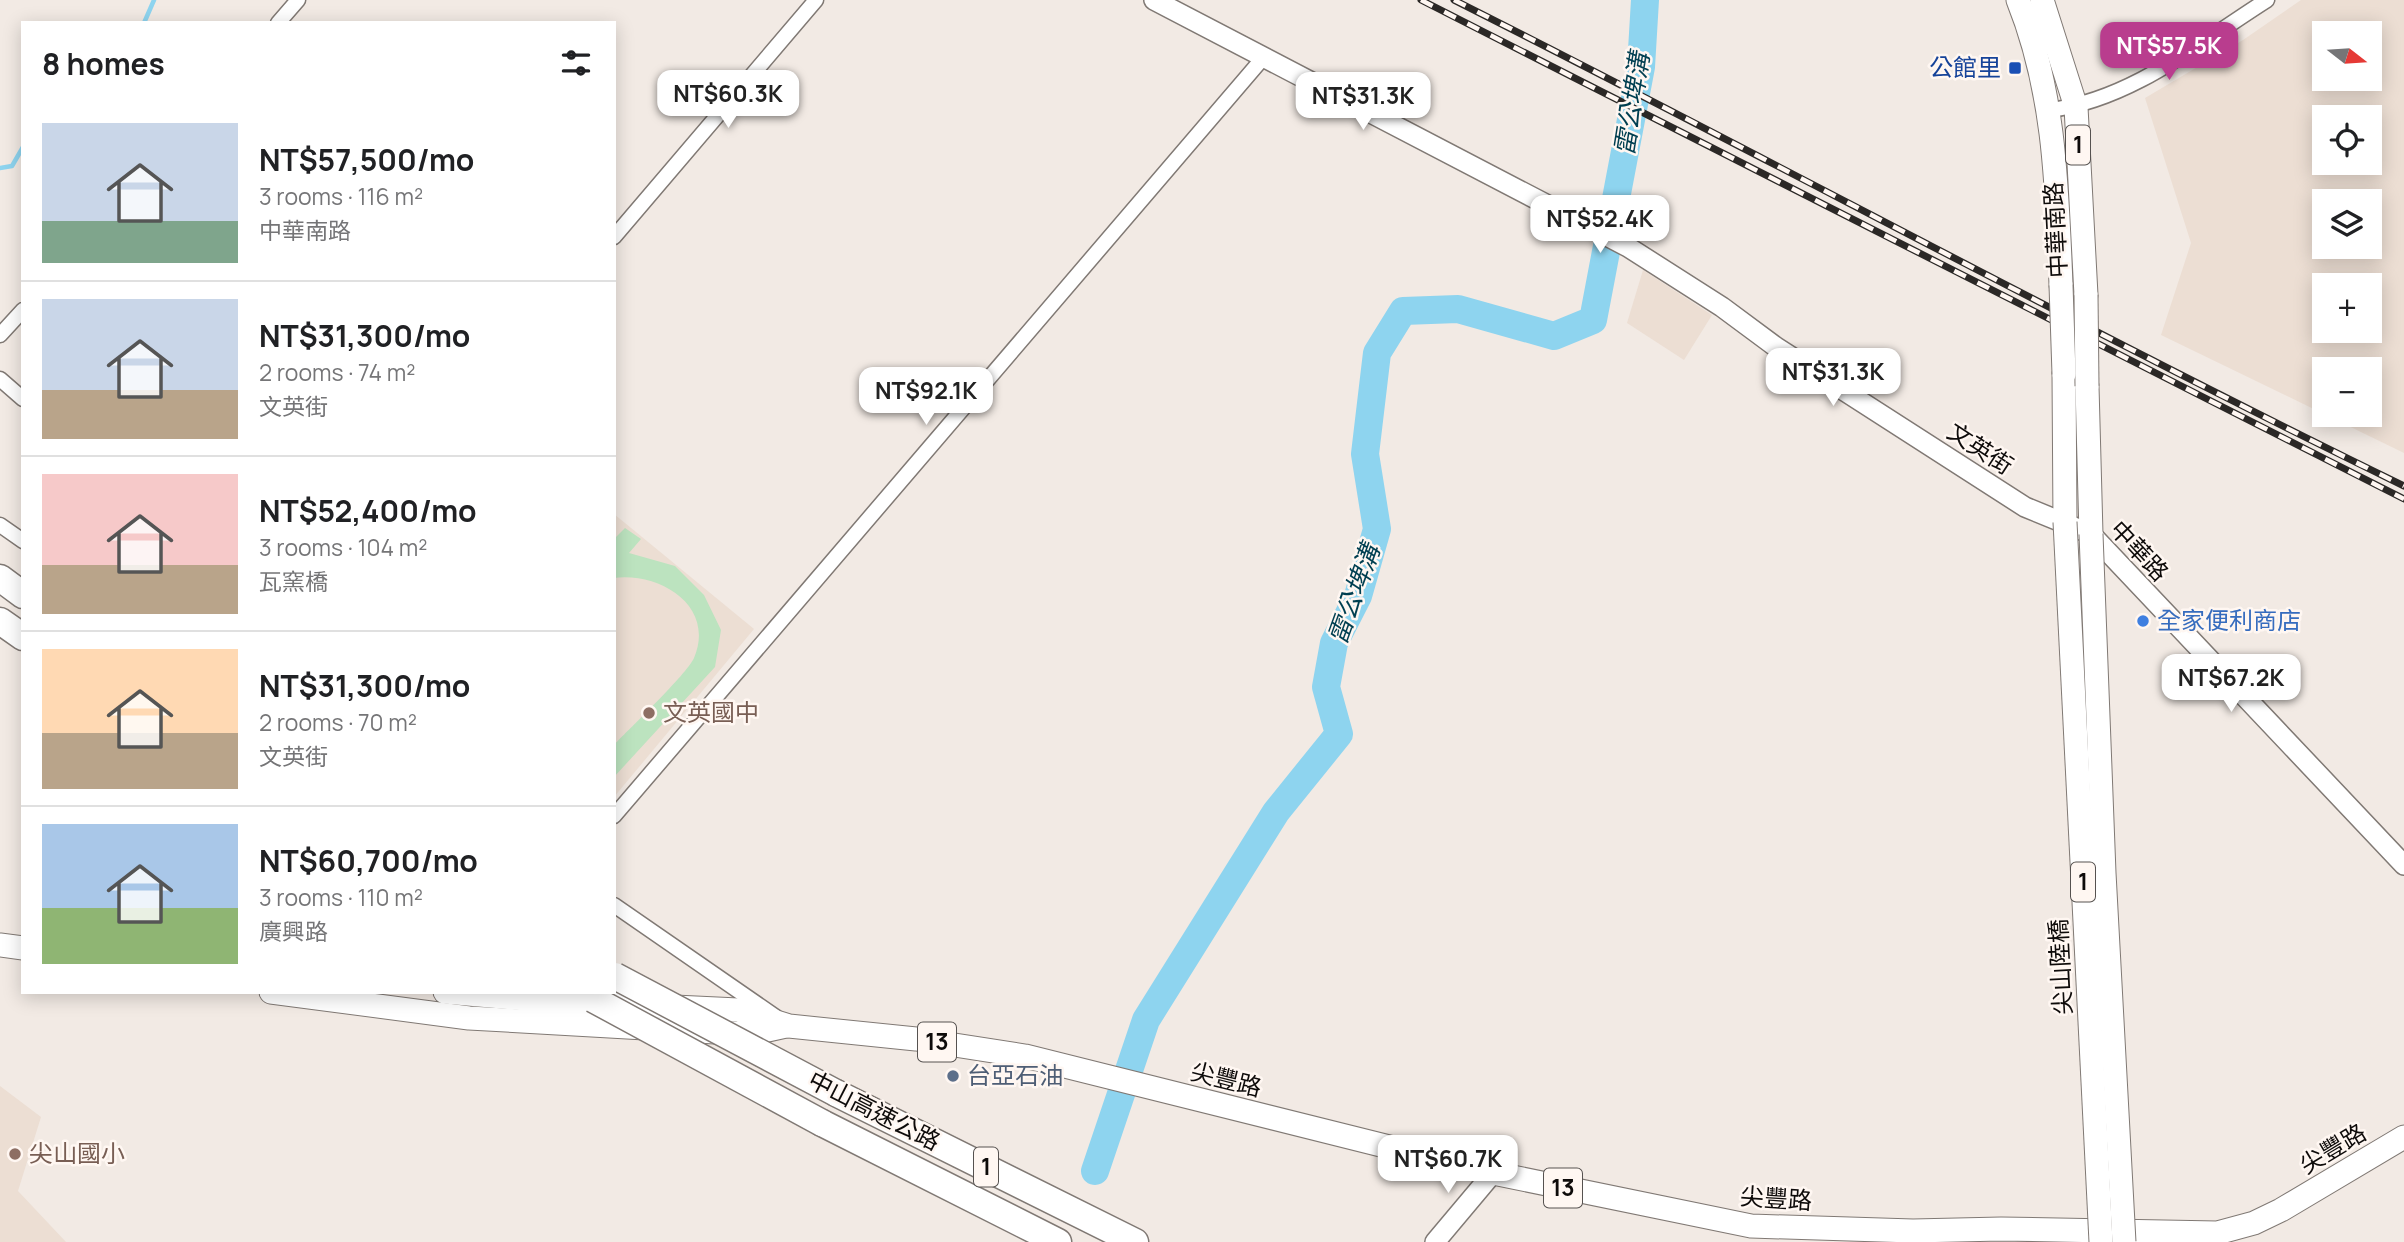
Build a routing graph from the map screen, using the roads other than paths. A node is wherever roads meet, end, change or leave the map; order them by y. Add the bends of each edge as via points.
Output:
1 (298, 0) edge
2 (816, 0) edge
3 (1154, 0) edge
4 (2018, 0) edge
5 (2042, 0) edge
6 (2267, 0) edge
7 (280, 21) edge
8 (1263, 58) junction
9 (2076, 107) junction
10 (2050, 110) junction
11 (616, 235) edge
12 (21, 312) edge
13 (0, 335) edge
14 (0, 379) edge
15 (21, 396) edge
16 (2065, 522) junction
17 (0, 525) edge
18 (2091, 534) junction
19 (21, 540) edge
20 (0, 578) edge
21 (21, 593) edge
22 (0, 621) edge
23 (21, 636) edge
24 (616, 814) edge
25 (2404, 864) edge
26 (616, 906) edge
27 (0, 945) edge
28 (21, 948) edge
29 (616, 976) edge
30 (286, 994) edge
31 (466, 994) edge
32 (587, 996) edge
33 (789, 1026) junction
34 (2404, 1137) edge
35 (1493, 1173) junction
36 (2001, 1236) edge
37 (1058, 1242) edge
38 (1135, 1242) edge
39 (1435, 1242) edge
40 (2101, 1242) edge
41 (2124, 1242) edge

1 - 7 street
2 - 11 street
3 - 8 street
4 - 10 main road, 中華南路 / 1
5 - 9 main road, 中華南路 / 1
6 - 9 street via 2124,90
8 - 16 street, 文英街 via 1628,247 2025,507
8 - 24 street
9 - 10 street
9 - 18 main road, 中華南路 / 1, bridge
10 - 16 main road, 中華南路 / 1, bridge via 2061,285
12 - 13 street
14 - 15 street
16 - 18 street, 中華路
16 - 40 main road, 尖山陸橋 / 1, bridge
17 - 19 street
18 - 25 street, 中華路
18 - 41 main road, 尖山陸橋 / 1, bridge
20 - 21 highway
22 - 23 highway
26 - 33 street
27 - 28 main road
29 - 38 highway, 中山高速公路 / 1, bridge via 836,1093
30 - 33 main road via 469,1018 750,1034
31 - 33 main road, 13 via 738,1010
32 - 37 highway, 中山高速公路 / 1, bridge via 822,1123
33 - 35 main road, 尖豐路 / 13 via 1025,1056
34 - 36 main road, 尖豐路 / 13 via 2281,1210 2217,1233
35 - 36 main road, 尖豐路 / 13 via 1751,1226
35 - 39 street

